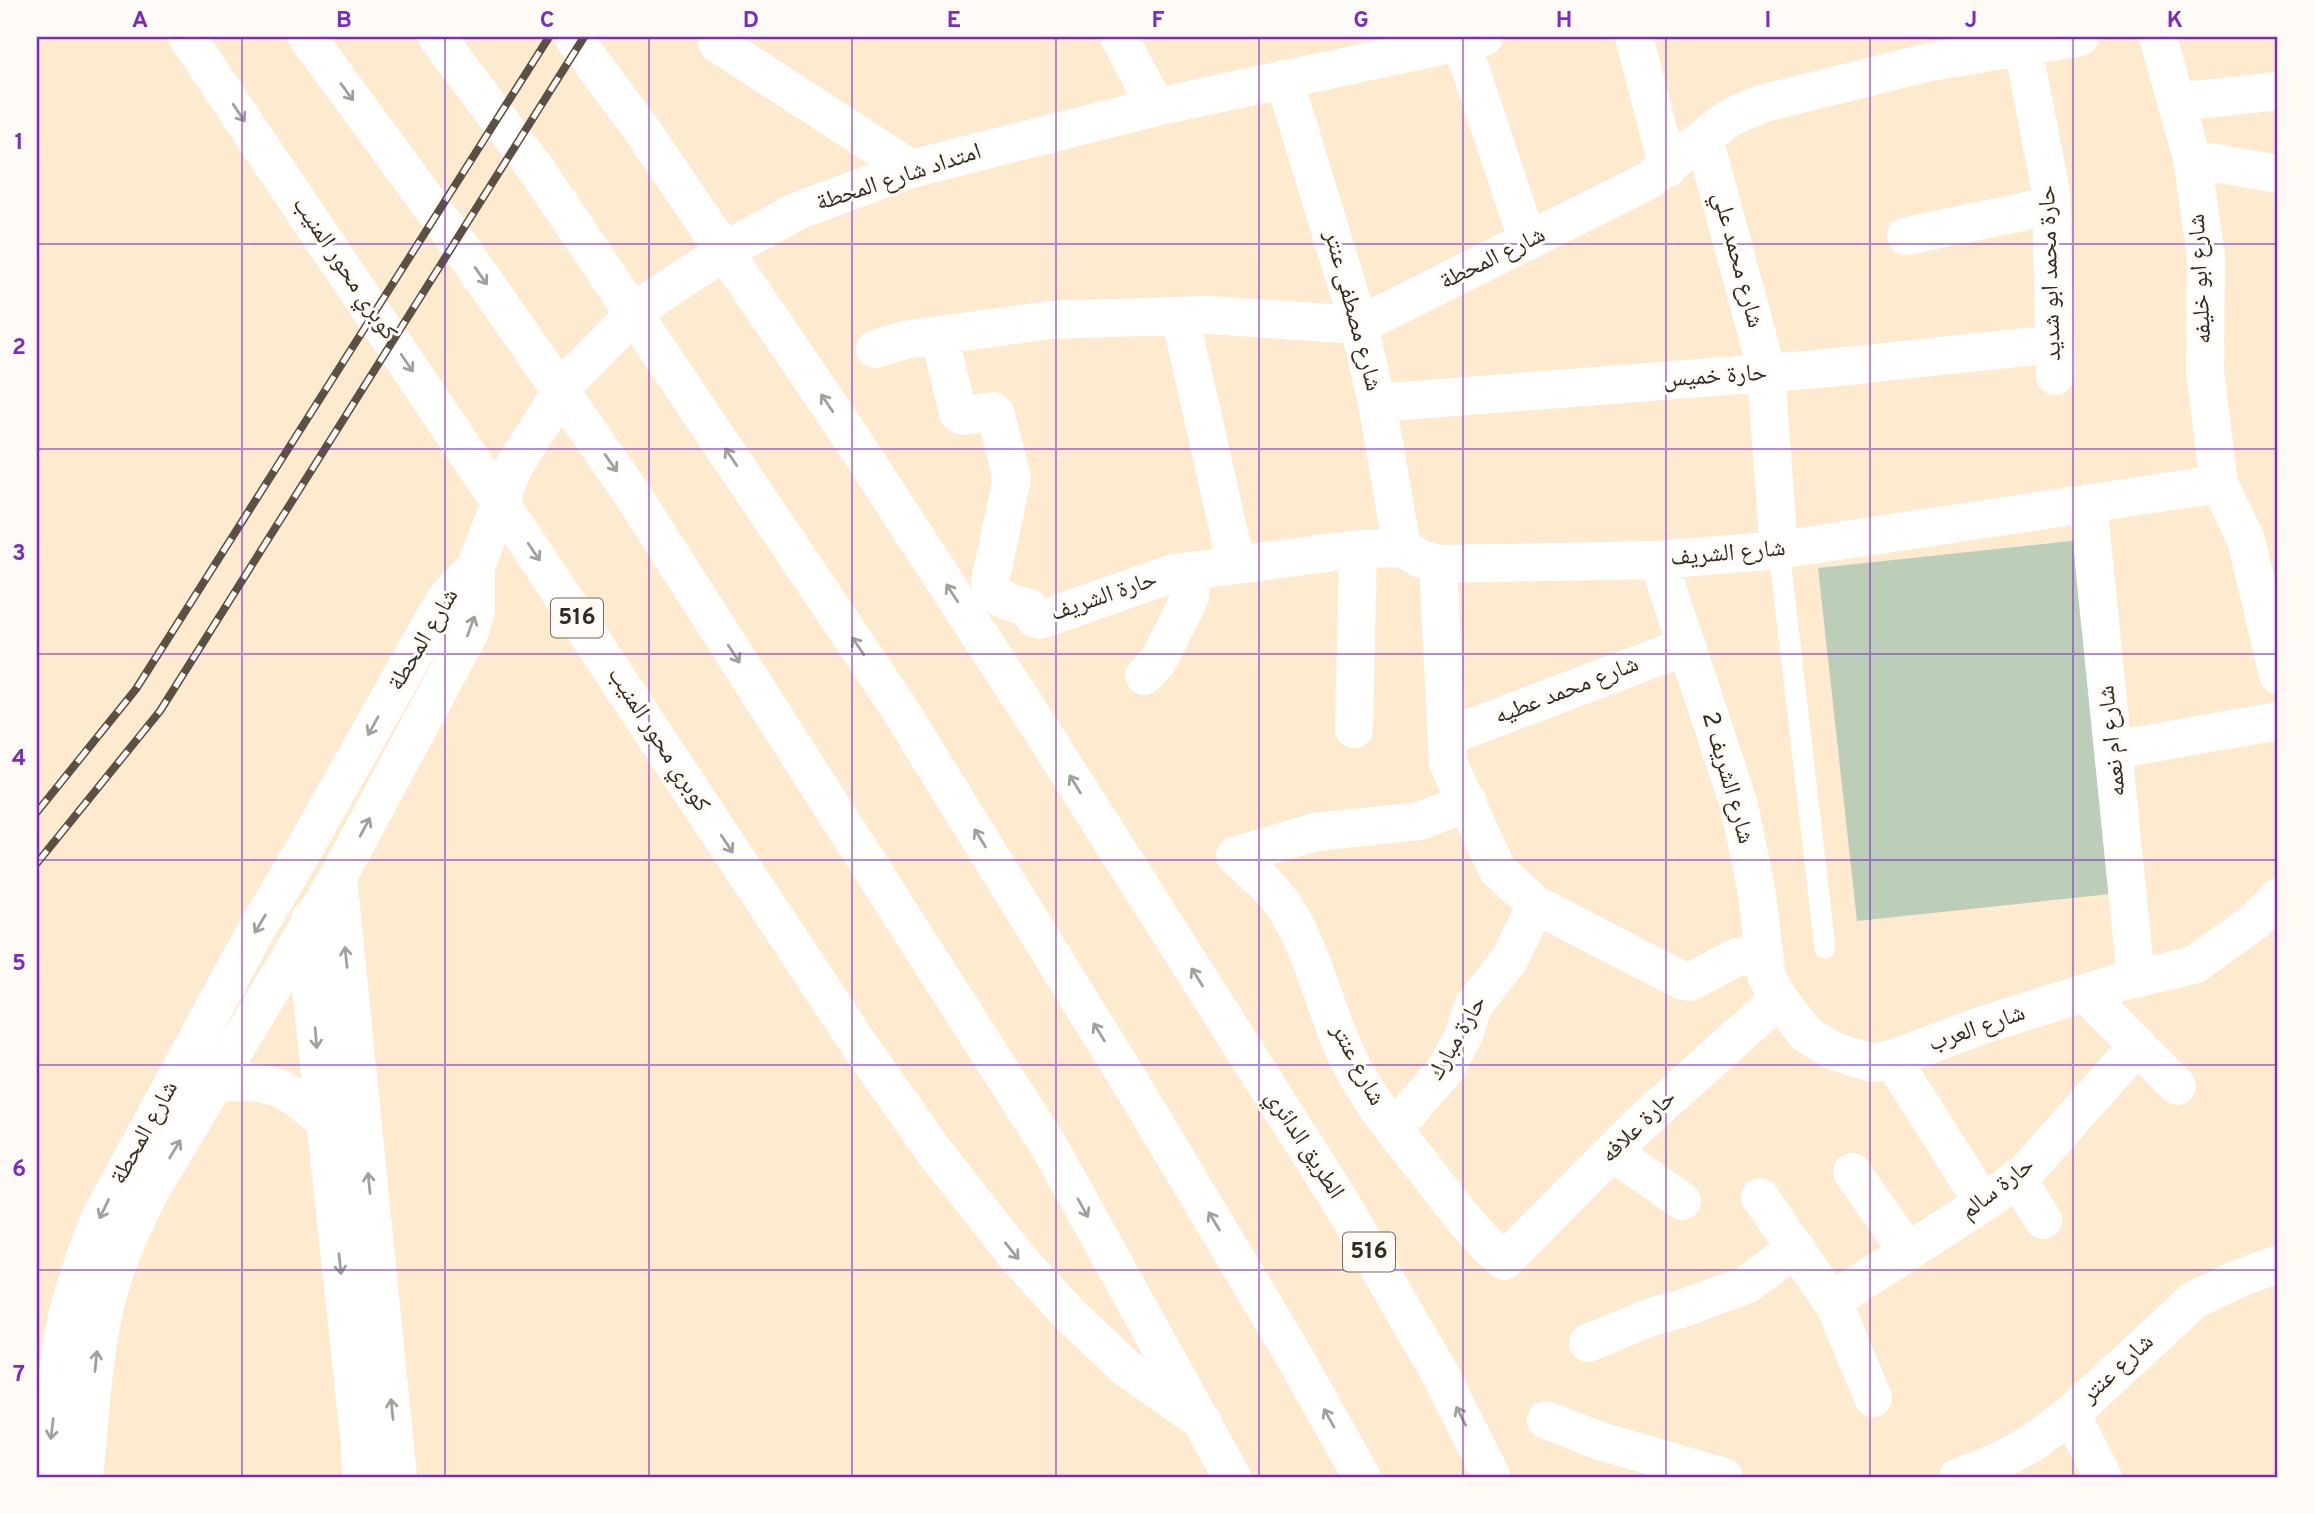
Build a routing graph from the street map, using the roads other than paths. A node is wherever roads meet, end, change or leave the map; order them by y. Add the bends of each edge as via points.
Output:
1 (162, 37) edge
2 (187, 37) edge
3 (307, 37) edge
4 (437, 37) edge
5 (573, 37) edge
6 (1119, 37) edge
7 (1634, 37) edge
8 (2080, 37) edge
9 (2158, 37) edge
10 (1473, 39) edge
11 (717, 43) dead end
12 (2023, 47) junction
13 (211, 71) junction
14 (1284, 79) junction
15 (2278, 91) edge
16 (2177, 102) junction
17 (1156, 107) junction
18 (1704, 138) junction
19 (2192, 159) junction
20 (1668, 167) junction
21 (911, 169) junction
22 (2278, 174) edge
23 (2051, 206) junction
24 (1906, 236) dead end
25 (1528, 242) junction
26 (1180, 316) junction
27 (1359, 325) junction
28 (939, 335) junction
29 (875, 349) dead end
30 (2054, 360) joint
31 (1766, 373) junction
32 (1377, 403) junction
33 (2219, 484) junction
34 (2088, 503) junction
35 (1402, 548) junction
36 (1358, 549) junction
37 (1779, 550) junction
38 (1658, 560) junction
39 (1236, 564) junction
40 (1438, 564) junction
41 (476, 567) junction
42 (1191, 571) junction
43 (1687, 646) junction
44 (2278, 675) edge
45 (1144, 676) dead end
46 (2278, 721) edge
47 (1354, 729) dead end
48 (1446, 737) junction
49 (2114, 750) junction
50 (1468, 802) junction
51 (306, 846) junction
52 (338, 877) junction
53 (2278, 897) edge
54 (1536, 905) junction
55 (310, 921) junction
56 (1825, 948) dead end
57 (1764, 954) junction
58 (2136, 978) junction
59 (2085, 993) junction
60 (1779, 999) junction
61 (2137, 1046) junction
62 (1892, 1059) junction
63 (214, 1083) junction
64 (2177, 1086) dead end
65 (324, 1122) junction
66 (1394, 1129) junction
67 (1612, 1152) junction
68 (1852, 1172) dead end
69 (2017, 1178) junction
70 (1760, 1197) dead end
71 (1682, 1201) dead end
72 (1983, 1203) junction
73 (2043, 1220) dead end
74 (1796, 1248) junction
75 (1908, 1252) junction
76 (1504, 1261) joint
77 (2278, 1264) edge
78 (1832, 1301) junction
79 (1588, 1343) dead end
80 (1873, 1398) dead end
81 (2071, 1413) junction
82 (1546, 1420) dead end
83 (1203, 1422) junction
84 (46, 1477) edge
85 (84, 1477) edge
86 (361, 1477) edge
87 (398, 1477) edge
88 (1232, 1477) edge
89 (1362, 1477) edge
90 (1492, 1477) edge
91 (1724, 1477) edge
92 (1958, 1477) edge
93 (2103, 1477) edge

1 - 13 main road
2 - 13 main road, كوبري محور المنيب / 516
3 -> 83 main road, 516 via 632,494 1050,1148
89 -> 4 main road via 1135,1090 897,705 538,172
90 -> 5 main road, الطريق الدائري / 516 via 1439,1372 1340,1201 1042,731 846,430
6 - 17 main road
7 - 20 main road
8 - 12 main road, شارع المحطة
9 - 16 main road, شارع ابو خليفه
10 - 14 main road, امتداد شارع المحطة
10 - 25 main road
11 - 21 main road
12 - 18 main road, شارع المحطة via 1930,62 1761,104 1731,117
12 - 23 main road, حارة محمد ابو شديد
13 -> 83 main road, كوبري محور المنيب / 516 via 862,1049 969,1198 1070,1315 1126,1368
14 - 17 main road, امتداد شارع المحطة
14 - 27 main road, شارع مصطفى عنتر
15 - 16 main road
16 - 19 main road, شارع ابو خليفه
17 - 21 main road, امتداد شارع المحطة
18 - 20 main road, شارع المحطة
18 - 31 main road, شارع محمد علي
19 - 22 main road
19 - 33 main road, شارع ابو خليفه via 2206,255 2205,372
20 - 25 main road, شارع المحطة
21 - 41 main road, امتداد شارع المحطة via 797,211 642,306 569,380 513,468
23 - 24 main road
23 - 30 main road, حارة محمد ابو شديد
25 - 27 main road, شارع المحطة
26 - 27 main road, شارع المحطة
26 - 28 main road, شارع المحطة via 1051,320
26 - 39 main road
27 - 32 main road, شارع مصطفى عنتر
28 - 29 main road, شارع المحطة
28 - 42 main road, حارة الشريف via 958,412 963,416 993,411 1012,478 990,582 996,597 1029,608 1034,618 1041,620
30 - 31 main road, حارة خميس
31 - 32 main road, حارة خميس
31 - 37 main road, شارع محمد علي
32 - 35 main road, شارع مصطفى عنتر
33 - 34 main road, شارع الشريف
33 - 44 main road, شارع ابو خليفه via 2246,540
34 - 37 main road, شارع الشريف
34 - 49 main road, شارع ام نعمه
35 - 36 main road, شارع الشريف
35 - 40 main road, شارع الشريف
36 - 39 main road, شارع الشريف
36 - 47 main road
37 - 38 main road, شارع الشريف
37 - 56 lane
38 - 40 main road, شارع الشريف
38 - 43 main road, شارع الشريف 2
39 - 42 main road, حارة الشريف
40 - 48 main road
41 -> 51 main road, شارع المحطة via 447,597
52 -> 41 main road, شارع المحطة via 470,632 477,610
42 - 45 main road via 1191,598 1158,661
43 - 48 main road, شارع محمد عطيه
43 - 57 main road, شارع الشريف 2 via 1739,804
46 - 49 main road
48 - 50 main road via 1448,763
49 - 58 main road, شارع ام نعمه
50 - 54 main road via 1497,869
50 - 66 main road, شارع عنتر via 1420,821 1315,832 1235,856 1270,888 1289,914 1357,1076
51 - 55 main road
51 -> 84 main road, شارع المحطة via 100,1218 83,1259 62,1345
52 - 55 main road, شارع المحطة
87 -> 52 main road
53 - 58 main road, شارع العرب via 2254,922 2194,965
54 - 57 main road via 1683,981 1690,982 1737,957
54 - 66 main road, حارة مبارك via 1509,960 1473,1006 1445,1070
55 - 63 main road, شارع المحطة
55 -> 65 main road via 311,988
57 - 60 main road, شارع الشريف 2 via 1767,978
58 - 59 main road, شارع العرب
59 - 61 main road
59 - 62 main road, شارع العرب
60 - 62 main road, شارع العرب via 1806,1034 1833,1051 1872,1063
60 - 67 main road, حارة علافه
61 - 64 main road
61 - 69 main road, حارة سالم
62 - 72 main road
63 - 65 main road via 243,1081 288,1090
85 -> 63 main road, شارع المحطة via 97,1350 116,1268 151,1190
65 -> 86 main road
66 - 76 main road, شارع عنتر via 1476,1235
67 - 71 main road
67 - 76 main road, حارة علافه
68 - 75 main road
69 - 72 main road, حارة سالم
69 - 73 main road
70 - 74 main road
72 - 75 main road, حارة سالم
74 - 78 main road
74 - 79 main road via 1746,1285 1654,1315
75 - 78 main road, حارة سالم
77 - 81 main road, شارع عنتر via 2194,1300
78 - 80 main road
81 - 92 main road, شارع عنتر via 2031,1444
81 - 93 main road
82 - 91 main road via 1600,1441
83 - 88 main road, 516

